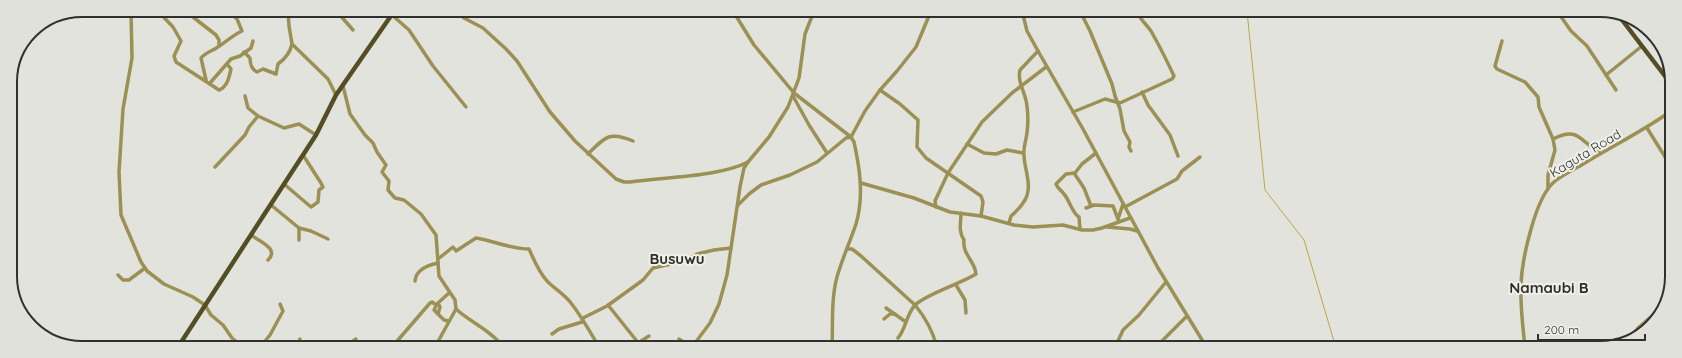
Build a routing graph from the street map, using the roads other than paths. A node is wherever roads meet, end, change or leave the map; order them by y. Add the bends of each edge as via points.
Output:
1 (131, 17) edge
2 (164, 17) edge
3 (193, 17) edge
4 (235, 17) edge
5 (288, 17) edge
6 (342, 17) edge
7 (391, 17) edge
8 (398, 17) edge
9 (463, 17) edge
10 (737, 17) edge
11 (812, 17) edge
12 (928, 17) edge
13 (1024, 17) edge
14 (1083, 17) edge
15 (1139, 17) edge
16 (1560, 17) edge
17 (1623, 21) edge
18 (352, 30) dead end
19 (253, 40) dead end
20 (1502, 41) dead end
21 (292, 44) junction
22 (219, 46) junction
23 (1642, 46) junction
24 (1038, 51) junction
25 (244, 52) junction
26 (227, 64) junction
27 (1046, 67) junction
28 (1664, 68) edge
29 (1661, 71) junction
30 (1606, 75) junction
31 (1665, 76) edge
32 (206, 80) junction
33 (210, 83) junction
34 (343, 86) junction
35 (1022, 86) junction
36 (880, 90) junction
37 (1616, 90) dead end
38 (1142, 92) junction
39 (793, 94) junction
40 (336, 95) junction
41 (245, 96) dead end
42 (1117, 103) junction
43 (466, 107) dead end
44 (1073, 112) junction
45 (1665, 115) edge
46 (258, 116) junction
47 (1647, 128) junction
48 (316, 135) junction
49 (851, 137) junction
50 (1553, 139) junction
51 (633, 141) dead end
52 (967, 144) junction
53 (1131, 151) dead end
54 (1602, 152) junction
55 (828, 153) junction
56 (1023, 153) junction
57 (588, 154) junction
58 (1096, 154) junction
59 (302, 156) junction
60 (1178, 156) dead end
61 (1200, 157) dead end
62 (1665, 157) edge
63 (748, 162) junction
64 (215, 168) dead end
65 (948, 173) junction
66 (1074, 173) junction
67 (861, 183) junction
68 (284, 184) junction
69 (1548, 189) junction
70 (271, 205) junction
71 (737, 206) junction
72 (1091, 206) junction
73 (1124, 206) junction
74 (936, 208) junction
75 (1086, 208) dead end
76 (961, 213) junction
77 (981, 216) junction
78 (1130, 218) junction
79 (1118, 219) junction
80 (1009, 223) junction
81 (1115, 223) junction
82 (1106, 227) junction
83 (299, 228) junction
84 (1080, 229) junction
85 (1137, 231) junction
86 (251, 235) junction
87 (328, 239) dead end
88 (299, 240) dead end
89 (731, 248) junction
90 (847, 248) junction
91 (268, 260) dead end
92 (438, 261) junction
93 (145, 268) junction
94 (118, 275) dead end
95 (415, 281) dead end
96 (1166, 282) junction
97 (956, 285) junction
98 (449, 293) junction
99 (280, 304) dead end
100 (437, 304) junction
101 (608, 305) junction
102 (915, 305) junction
103 (205, 306) junction
104 (886, 308) dead end
105 (456, 309) junction
106 (966, 313) dead end
107 (894, 314) junction
108 (1187, 316) junction
109 (1651, 316) edge
110 (583, 318) junction
111 (884, 319) dead end
112 (449, 322) junction
113 (906, 322) junction
114 (1637, 330) edge
115 (552, 334) dead end
116 (649, 336) dead end
117 (898, 338) dead end
118 (356, 339) dead end
119 (679, 339) dead end
120 (182, 341) edge
121 (236, 341) edge
122 (265, 341) edge
123 (353, 341) edge
124 (397, 341) edge
125 (438, 341) edge
126 (498, 341) dead end
127 (595, 341) edge
128 (637, 341) edge
129 (643, 341) edge
130 (682, 341) edge
131 (696, 341) edge
132 (832, 341) edge
133 (935, 341) edge
134 (1118, 341) edge
135 (1162, 341) edge
136 (1202, 341) edge
137 (1524, 341) edge

1 - 93 street via 132,58 123,109 119,199 121,215
2 - 32 street via 181,41 174,56 176,62
3 - 22 street via 216,35 220,40
4 - 22 street via 242,32
5 - 21 street
6 - 18 street
7 - 34 main road
8 - 43 street
9 - 57 street via 483,28 517,61 550,112
10 - 39 street via 754,45
11 - 39 street via 805,34
12 - 36 street via 916,47
13 - 24 street via 1027,31
14 - 42 street via 1104,63
15 - 38 street via 1150,30 1174,76
16 - 30 street via 1587,46
17 - 23 main road
19 - 25 street via 251,48
20 - 50 street via 1494,66 1525,82 1535,92
21 - 25 street via 290,52 278,64 276,74 263,70 254,71 250,66 250,58
21 - 40 street via 328,79
22 - 32 street via 201,58
23 - 29 main road
23 - 30 street
24 - 27 street
24 - 35 street via 1020,70 1019,81
25 - 26 street
26 - 33 street
26 - 33 street via 230,70 227,82 222,88 218,90
27 - 35 street
27 - 44 street
28 - 29 street
29 - 31 main road
30 - 37 street
32 - 33 street
34 - 40 main road
34 - 92 street via 350,114 373,143 386,165 382,172 388,181 388,190 395,198 404,200 416,210 436,235
35 - 52 street via 982,122
35 - 56 street via 1027,105 1027,133
36 - 49 street
36 - 65 street via 918,120 917,147 926,158
38 - 42 street
38 - 60 street via 1148,105 1170,135
39 - 49 street
39 - 55 street via 809,125
39 - 63 street via 773,131
40 - 48 main road
41 - 46 street via 248,108
42 - 44 street via 1108,98
42 - 53 street
44 - 58 street
45 - 47 street, Kaguta Road
46 - 48 street via 284,128 299,124
46 - 64 street
47 - 54 street, Kaguta Road
47 - 62 street
48 - 59 main road
49 - 55 street via 846,138
49 - 67 street
50 - 54 street via 1574,134 1593,149
50 - 69 street via 1555,150 1548,176
51 - 57 street via 612,135 601,141
52 - 56 street via 984,154 996,154 1007,150
52 - 65 street
54 - 69 street, Kaguta Road via 1554,182
55 - 71 street via 817,162 790,175 761,185
56 - 80 street via 1028,176 1028,193 1019,209 1011,216
57 - 63 street via 616,179 624,182 697,175 734,168
58 - 66 street
58 - 73 street
59 - 68 main road
59 - 68 street via 321,183 318,202 311,207
61 - 73 street via 1182,171 1177,179
63 - 71 street via 744,168
65 - 74 street via 935,201
65 - 77 street via 981,196
66 - 72 street via 1084,188
66 - 84 street via 1066,174 1056,184 1079,217
67 - 74 street via 914,198
67 - 90 street via 861,204
68 - 70 main road
69 - 137 street, Kaguta Road via 1535,216 1521,274
70 - 83 street
70 - 86 main road
71 - 89 street
72 - 75 street
72 - 79 street via 1113,206
73 - 78 street
73 - 79 street
74 - 76 street
76 - 77 street
76 - 97 street via 959,228 964,240 963,245 976,274
77 - 80 street
78 - 81 street
78 - 85 street
79 - 81 street
80 - 84 street
81 - 82 street
82 - 84 street
82 - 85 street
83 - 87 street
83 - 88 street
85 - 96 street
86 - 91 street via 270,248 272,253
86 - 103 main road
89 - 101 street via 697,254 685,261 653,268 643,280
89 - 131 street via 719,304 710,323
90 - 102 street via 861,256
90 - 132 street via 834,293
92 - 95 street via 419,272
92 - 98 street via 439,276
92 - 110 street via 453,247 456,251 476,238 516,249 529,249 546,281 569,301
93 - 94 street via 128,280 123,280
93 - 103 street via 164,284 193,297
96 - 108 street
96 - 134 street via 1122,332
97 - 102 street
97 - 106 street via 965,300
98 - 100 street
98 - 105 street via 455,300
99 - 122 street via 283,311
100 - 112 street via 440,307 438,314
100 - 124 street via 430,303
101 - 110 street
101 - 128 street
102 - 113 street
102 - 133 street via 929,326
103 - 120 main road
103 - 121 street
104 - 107 street
105 - 112 street
105 - 126 street via 483,327
107 - 111 street
107 - 113 street
108 - 135 street
108 - 136 street
109 - 114 street
110 - 115 street via 582,322 559,329
110 - 127 street
112 - 125 street
113 - 117 street
116 - 129 street
118 - 123 street
119 - 130 street

